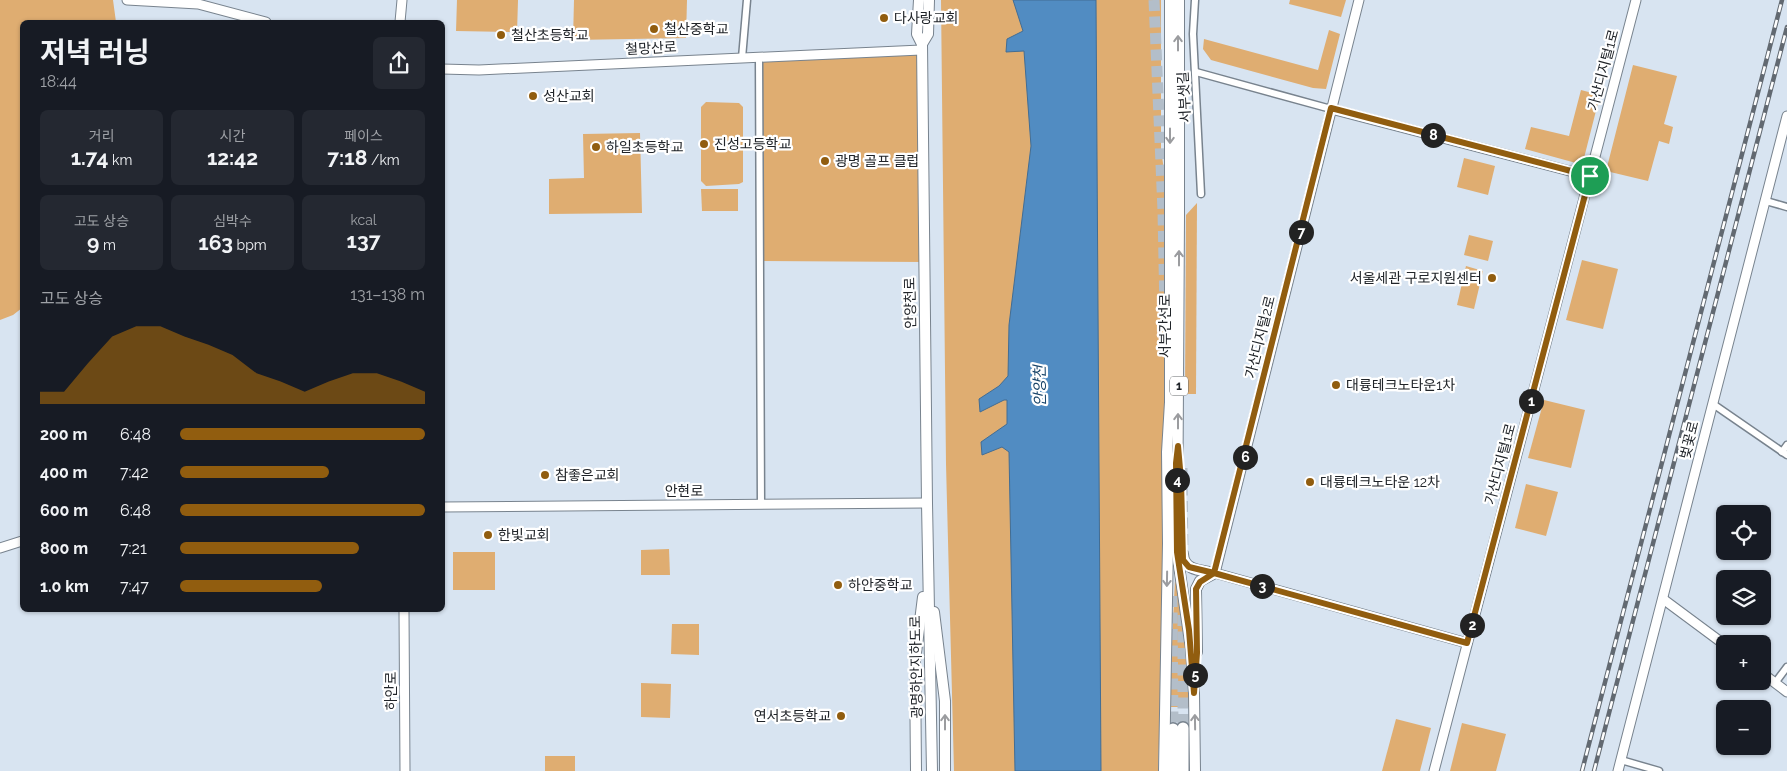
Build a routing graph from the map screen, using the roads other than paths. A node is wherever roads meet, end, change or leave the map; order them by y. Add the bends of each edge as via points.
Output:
1 (127, 0) edge
2 (402, 0) edge
3 (747, 0) edge
4 (919, 0) edge
5 (929, 0) edge
6 (1170, 0) edge
7 (1178, 0) edge
8 (1195, 0) edge
9 (1359, 0) edge
10 (1636, 0) edge
11 (258, 20) edge
12 (400, 20) edge
13 (922, 47) junction
14 (759, 57) junction
15 (742, 58) junction
16 (445, 69) edge
17 (1196, 72) junction
18 (1331, 108) junction
19 (1787, 116) edge
20 (1590, 176) junction
21 (1201, 194) dead end
22 (1766, 201) junction
23 (1787, 207) edge
24 (1713, 404) junction
25 (1787, 445) edge
26 (1178, 446) junction
27 (1784, 454) edge
28 (926, 503) junction
29 (761, 504) junction
30 (445, 507) edge
31 (20, 542) edge
32 (0, 548) edge
33 (928, 562) junction
34 (1214, 573) junction
35 (1663, 599) junction
36 (404, 612) edge
37 (1716, 639) edge
38 (1467, 643) junction
39 (1787, 667) edge
40 (1771, 680) edge
41 (1775, 683) junction
42 (1787, 692) edge
43 (1194, 693) junction
44 (1621, 760) junction
45 (405, 771) edge
46 (916, 771) edge
47 (932, 771) edge
48 (945, 771) edge
49 (1163, 771) edge
50 (1173, 771) edge
51 (1183, 771) edge
52 (1194, 771) edge
53 (1434, 771) edge
54 (1618, 771) edge
55 (1659, 771) edge

1 - 11 street via 198,4
2 - 12 street
3 - 15 street
4 - 13 main road via 918,34
5 - 13 main road via 928,34
6 -> 49 main road, 서부간선로 / 1 via 1170,402
26 -> 7 main road, 서부간선로 / 1
8 - 17 street, 서부샛길
9 - 18 street, 가산디지털2로
10 - 20 street, 가산디지털1로
13 - 14 street, 철망산로
13 - 28 main road, 안양천로
14 - 15 street, 철망산로
14 - 29 street
15 - 16 street, 철망산로
17 - 18 street
17 - 21 street, 서부샛길
18 - 20 street
18 - 34 street, 가산디지털2로
19 - 22 street, 벚꽃로
20 - 38 street, 가산디지털1로
22 - 23 street
22 - 24 street, 벚꽃로
24 - 27 street
24 - 35 street, 벚꽃로
25 - 27 street
26 - 34 main road via 1183,560 1189,567
26 - 43 main road, 서부간선로 / 1 via 1177,552 1189,630
28 - 29 street, 안현로
28 - 33 main road, 안양천로
29 - 30 street, 안현로
31 - 32 street
33 - 46 main road via 916,661
33 - 47 main road, 광명하안지하도로
48 -> 33 main road via 944,701
34 - 38 street
34 - 43 main road via 1200,582 1196,589
35 - 37 street
35 - 44 street, 벚꽃로
36 - 45 street, 하안로
38 - 53 street, 가산디지털1로
39 - 41 street
40 - 41 street
41 - 42 street
52 -> 43 main road, 서부간선로 / 1
44 - 54 street, 벚꽃로
44 - 55 street
50 - 51 highway via 1178,729

